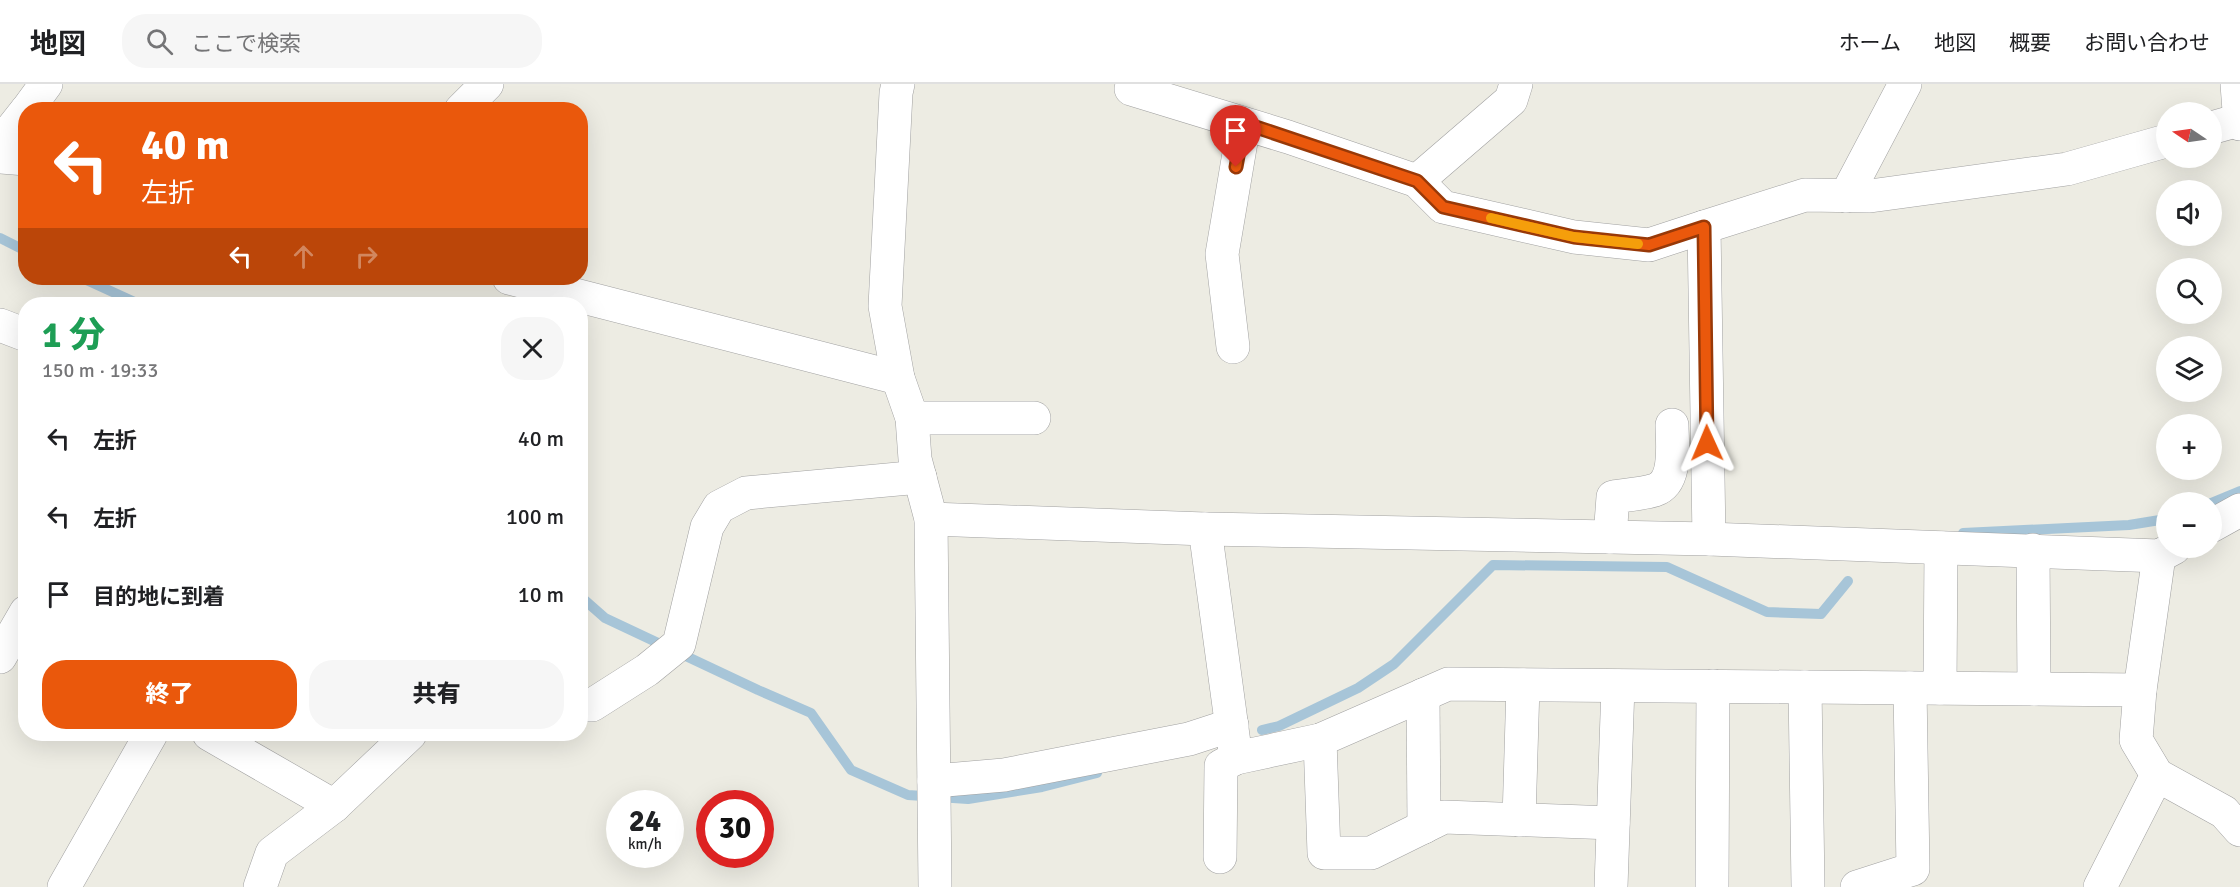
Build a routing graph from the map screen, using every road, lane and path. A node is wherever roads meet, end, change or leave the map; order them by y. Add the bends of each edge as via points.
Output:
1 (46, 84) edge
2 (487, 84) edge
3 (898, 84) edge
4 (1134, 84) edge
5 (1516, 84) edge
6 (1905, 84) edge
7 (2237, 84) edge
8 (32, 102) edge
9 (469, 102) edge
10 (18, 120) edge
11 (1244, 123) junction
12 (2230, 124) edge
13 (0, 144) edge
14 (2156, 144) edge
15 (0, 157) edge
16 (18, 158) edge
17 (1417, 181) junction
18 (1846, 196) junction
19 (1704, 227) junction
20 (536, 285) edge
21 (583, 297) edge
22 (588, 298) edge
23 (0, 325) edge
24 (18, 332) edge
25 (1233, 347) dead end
26 (898, 378) junction
27 (912, 418) junction
28 (1034, 418) dead end
29 (1672, 425) dead end
30 (920, 477) junction
31 (2240, 510) edge
32 (931, 519) junction
33 (2222, 520) edge
34 (1205, 529) junction
35 (1610, 537) junction
36 (1709, 539) junction
37 (1941, 548) junction
38 (2033, 550) junction
39 (2156, 552) edge
40 (2166, 558) edge
41 (17, 620) edge
42 (0, 657) edge
43 (1522, 685) junction
44 (1618, 686) junction
45 (1713, 686) junction
46 (1805, 687) junction
47 (1925, 688) junction
48 (2034, 689) junction
49 (2140, 690) junction
50 (1424, 695) junction
51 (588, 705) edge
52 (1232, 725) junction
53 (1320, 740) junction
54 (147, 741) edge
55 (221, 741) edge
56 (403, 741) edge
57 (1236, 758) junction
58 (2157, 775) junction
59 (934, 781) junction
60 (334, 806) junction
61 (1520, 819) junction
62 (1613, 823) junction
63 (1424, 827) junction
64 (2240, 830) edge
65 (1220, 857) dead end
66 (64, 887) edge
67 (260, 887) edge
68 (935, 887) edge
69 (1611, 887) edge
70 (1712, 887) edge
71 (1808, 887) edge
72 (1857, 887) edge
73 (2100, 887) edge

1 - 8 street
2 - 9 street
3 - 26 street via 885,306
4 - 11 street via 1131,88
5 - 17 street via 1511,100
6 - 18 street
7 - 12 street
10 - 13 street
11 - 17 street
11 - 25 street via 1222,254
14 - 18 street via 2067,169
15 - 16 street
17 - 19 street via 1443,207 1574,237 1649,245
18 - 19 street via 1805,195
19 - 36 street
20 - 21 street
22 - 26 street
23 - 24 street
26 - 27 street
27 - 28 street
27 - 30 street
29 - 35 street via 1673,457 1668,479 1657,489 1613,497
30 - 32 street
30 - 51 street via 746,493 720,507 707,528 679,644 647,670
31 - 33 street
32 - 34 street
32 - 59 street
34 - 35 street
34 - 52 street
35 - 36 street
36 - 37 street
37 - 38 street
37 - 47 street
38 - 39 street
38 - 48 street
40 - 49 street
41 - 42 street
43 - 44 street
43 - 50 street via 1448,684
43 - 61 street
44 - 45 street
44 - 62 street
45 - 46 street
45 - 70 street
46 - 47 street
46 - 71 street
47 - 48 street
47 - 72 street via 1913,869
48 - 49 street
49 - 58 street via 2136,740
50 - 53 street
50 - 63 street
52 - 57 street
52 - 59 street via 1189,738 1004,775
53 - 57 street
53 - 63 street via 1324,853 1371,853
54 - 66 street
55 - 60 street
56 - 60 street
57 - 65 street via 1221,766
58 - 64 street via 2224,812
58 - 73 street
59 - 68 street
60 - 67 street via 272,853
61 - 62 street
61 - 63 street via 1444,817
62 - 69 street

